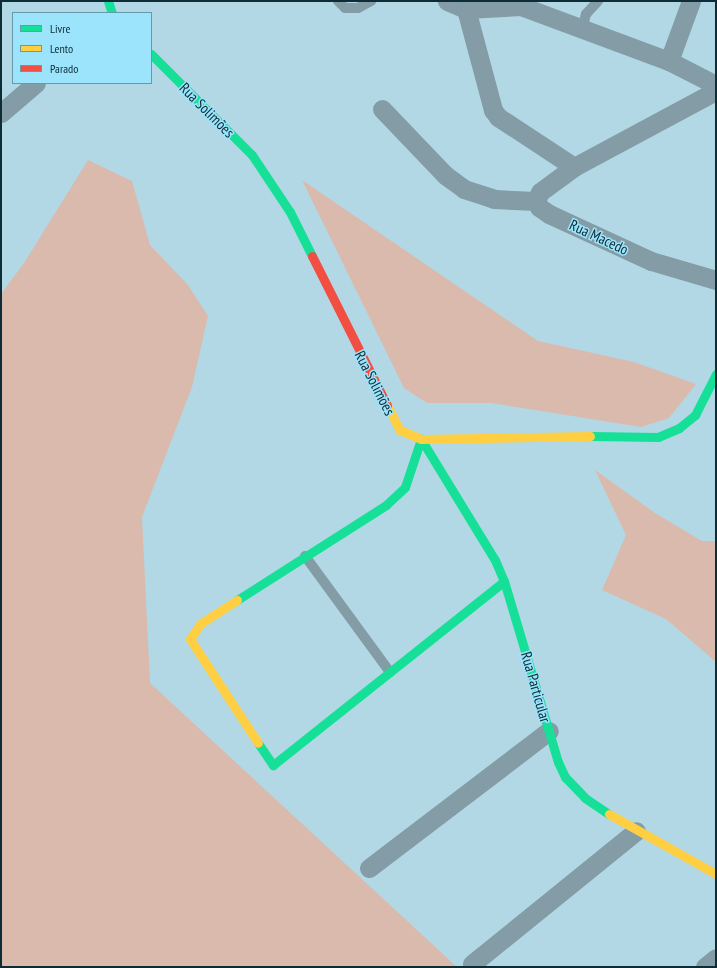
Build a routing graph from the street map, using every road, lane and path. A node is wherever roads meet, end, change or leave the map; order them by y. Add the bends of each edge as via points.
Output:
1 (108, 1) edge
2 (338, 1) edge
3 (371, 1) edge
4 (446, 1) edge
5 (598, 1) edge
6 (691, 1) edge
7 (521, 4) edge
8 (466, 9) junction
9 (112, 12) edge
10 (582, 30) junction
11 (152, 55) edge
12 (669, 61) junction
13 (35, 84) edge
14 (716, 85) edge
15 (716, 92) edge
16 (382, 109) dead end
17 (1, 113) edge
18 (574, 167) junction
19 (536, 201) junction
20 (716, 280) edge
21 (716, 374) edge
22 (421, 439) junction
23 (305, 556) junction
24 (504, 581) junction
25 (390, 672) junction
26 (549, 731) junction
27 (636, 831) junction
28 (369, 868) dead end
29 (716, 874) edge
30 (716, 958) edge
31 (472, 964) dead end
32 (705, 967) edge

1 - 9 street
2 - 3 lane via 346,8 358,8
4 - 8 street
5 - 10 lane via 586,14
6 - 12 street
7 - 8 street
7 - 10 street
8 - 18 street via 493,110 498,117
10 - 12 street
11 - 22 street, Rua Solimões via 252,155 290,212 400,430
12 - 14 street
13 - 17 street
15 - 18 street
16 - 19 street via 445,175 464,189 494,199
18 - 19 street via 540,192
19 - 20 street, Rua Macedo via 539,207 549,214 651,261
21 - 22 street, Rua Solimões via 695,415 678,428 658,437
22 - 23 street via 405,487 386,505
22 - 24 street, Rua Particular via 495,560
23 - 25 lane
23 - 25 street via 201,623 190,639 273,765
24 - 25 street
24 - 26 street, Rua Particular
26 - 27 street, Rua Particular via 558,762 574,787 596,806
26 - 28 street
27 - 29 street, Rua Particular via 683,853
27 - 31 street
30 - 32 street

